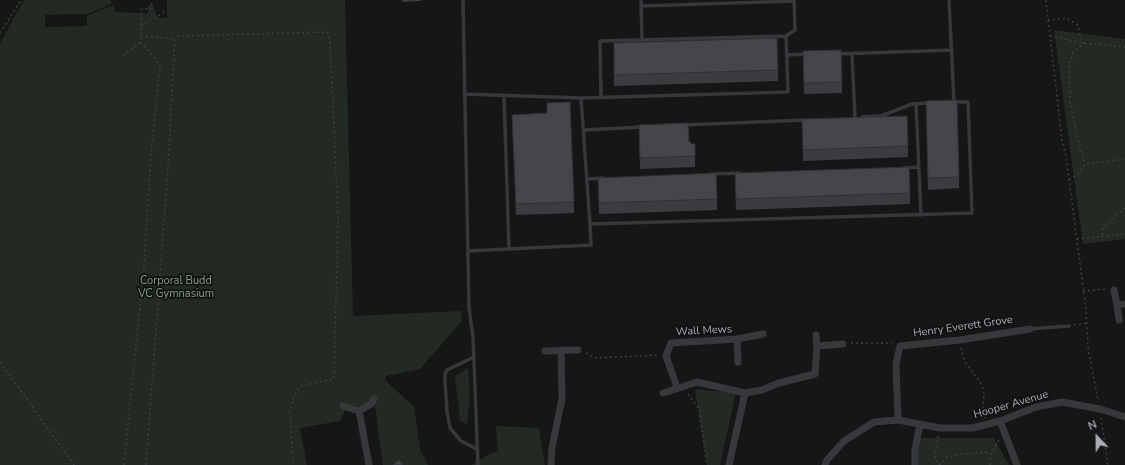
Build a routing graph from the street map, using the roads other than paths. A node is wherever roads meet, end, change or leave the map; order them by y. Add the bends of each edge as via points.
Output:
1 (463, 0) edge
2 (641, 0) edge
3 (794, 0) edge
4 (949, 0) edge
5 (748, 1) edge
6 (641, 6) junction
7 (786, 36) junction
8 (642, 40) junction
9 (952, 50) junction
10 (809, 54) edge
11 (830, 54) edge
12 (852, 54) junction
13 (787, 55) junction
14 (464, 94) junction
15 (504, 96) junction
16 (601, 97) junction
17 (581, 98) junction
18 (946, 102) edge
19 (954, 102) junction
20 (931, 103) edge
21 (916, 104) junction
22 (847, 118) edge
23 (855, 118) junction
24 (815, 120) edge
25 (679, 125) edge
26 (647, 127) edge
27 (584, 130) junction
28 (919, 167) junction
29 (895, 168) edge
30 (745, 173) edge
31 (705, 175) edge
32 (610, 178) edge
33 (587, 179) junction
34 (921, 215) junction
35 (590, 224) junction
36 (509, 249) junction
37 (468, 251) junction
38 (1114, 290) road end
39 (1125, 304) edge
40 (1117, 305) junction
41 (1119, 320) dead end
42 (1069, 326) road end
43 (1030, 329) joint
44 (763, 334) dead end
45 (816, 335) dead end
46 (737, 339) junction
47 (843, 344) road end
48 (817, 346) junction
49 (561, 350) junction
50 (578, 350) road end
51 (545, 351) dead end
52 (474, 357) junction
53 (738, 362) dead end
54 (680, 387) junction
55 (663, 393) dead end
56 (745, 393) junction
57 (374, 399) dead end
58 (343, 406) dead end
59 (358, 411) junction
60 (1125, 418) edge
61 (898, 420) junction
62 (1000, 421) junction
63 (920, 424) junction
64 (477, 449) junction
65 (369, 465) edge
66 (478, 465) edge
67 (551, 465) edge
68 (729, 465) edge
69 (825, 465) edge
70 (915, 465) edge
71 (1017, 465) edge

1 - 14 lane
2 - 6 lane
3 - 5 lane
3 - 7 lane via 794,30
4 - 9 lane
5 - 6 lane
6 - 8 lane
7 - 8 lane
7 - 13 lane
8 - 16 lane via 600,41
9 - 12 lane
9 - 19 lane
10 - 13 lane
11 - 12 lane
12 - 23 lane
13 - 16 lane via 788,92
14 - 15 lane
14 - 37 lane
15 - 17 lane
15 - 36 lane
16 - 17 lane
17 - 27 lane
18 - 19 lane
19 - 34 lane via 968,102 972,213
20 - 21 lane
21 - 23 lane via 881,116
21 - 28 lane
22 - 23 lane
24 - 25 lane
26 - 27 lane
27 - 33 lane
28 - 29 lane
28 - 34 lane
30 - 31 lane
32 - 33 lane
33 - 35 lane
34 - 35 lane
35 - 36 lane via 591,245
36 - 37 lane
37 - 52 lane via 469,308
38 - 40 street
39 - 40 street
40 - 41 street
42 - 43 lane
43 - 61 street, Henry Everett Grove via 900,346 896,364
44 - 46 street
45 - 48 street
46 - 53 street, Wall Mews
46 - 54 street, Wall Mews via 671,343 666,356
47 - 48 street
48 - 56 street via 815,374
49 - 50 street
49 - 51 street
49 - 67 street via 562,399
52 - 64 lane
52 - 64 lane via 447,370 445,378 450,428 461,441
54 - 55 street
54 - 56 street via 697,382
56 - 68 street
57 - 59 street via 371,404
58 - 59 street
59 - 65 street
60 - 62 street, Hooper Avenue via 1100,409 1062,402 1036,407
61 - 63 street, Hooper Avenue
61 - 69 street, Hooper Avenue via 874,422 844,441
62 - 63 street, Hooper Avenue via 972,428 940,428
62 - 71 street
63 - 70 street
64 - 66 lane

